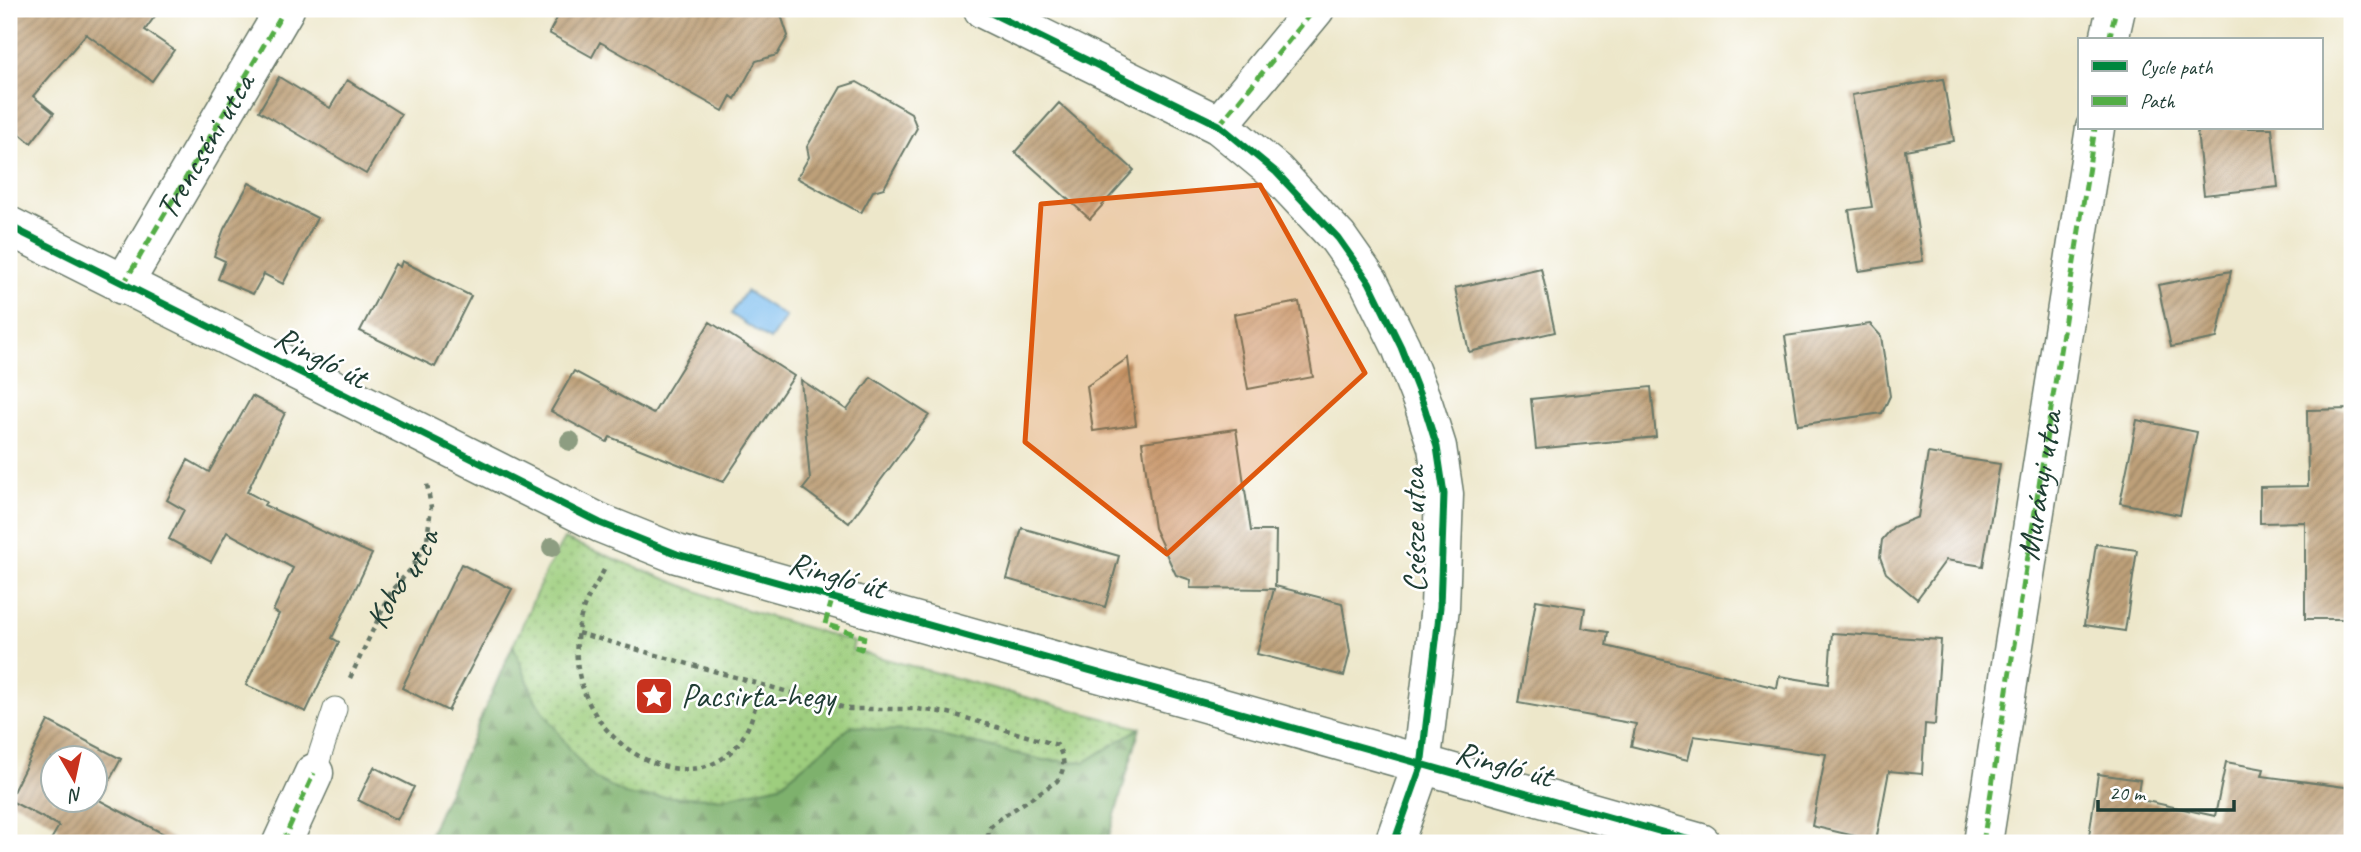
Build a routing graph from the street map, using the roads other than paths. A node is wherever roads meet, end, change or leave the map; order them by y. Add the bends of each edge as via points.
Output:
1 (285, 9) edge
2 (983, 9) edge
3 (1315, 9) edge
4 (2116, 9) edge
5 (2109, 38) edge
6 (1219, 125) junction
7 (2095, 130) edge
8 (9, 226) edge
9 (123, 285) junction
10 (335, 709) road end
11 (1421, 766) junction
12 (314, 774) joint
13 (282, 843) edge
14 (1394, 843) edge
15 (1701, 843) edge
16 (1983, 843) edge

1 - 9 street, Trencséni utca
2 - 6 street, Csésze utca
3 - 6 street
4 - 5 street
6 - 11 street, Csésze utca via 1276,172 1338,238 1370,282 1401,347 1437,447 1445,545
7 - 16 street, Murányi utca
8 - 9 street, Ringló út
9 - 11 street, Ringló út via 440,444 677,554
10 - 12 lane
11 - 14 street, Csésze utca
11 - 15 street, Ringló út
12 - 13 street

